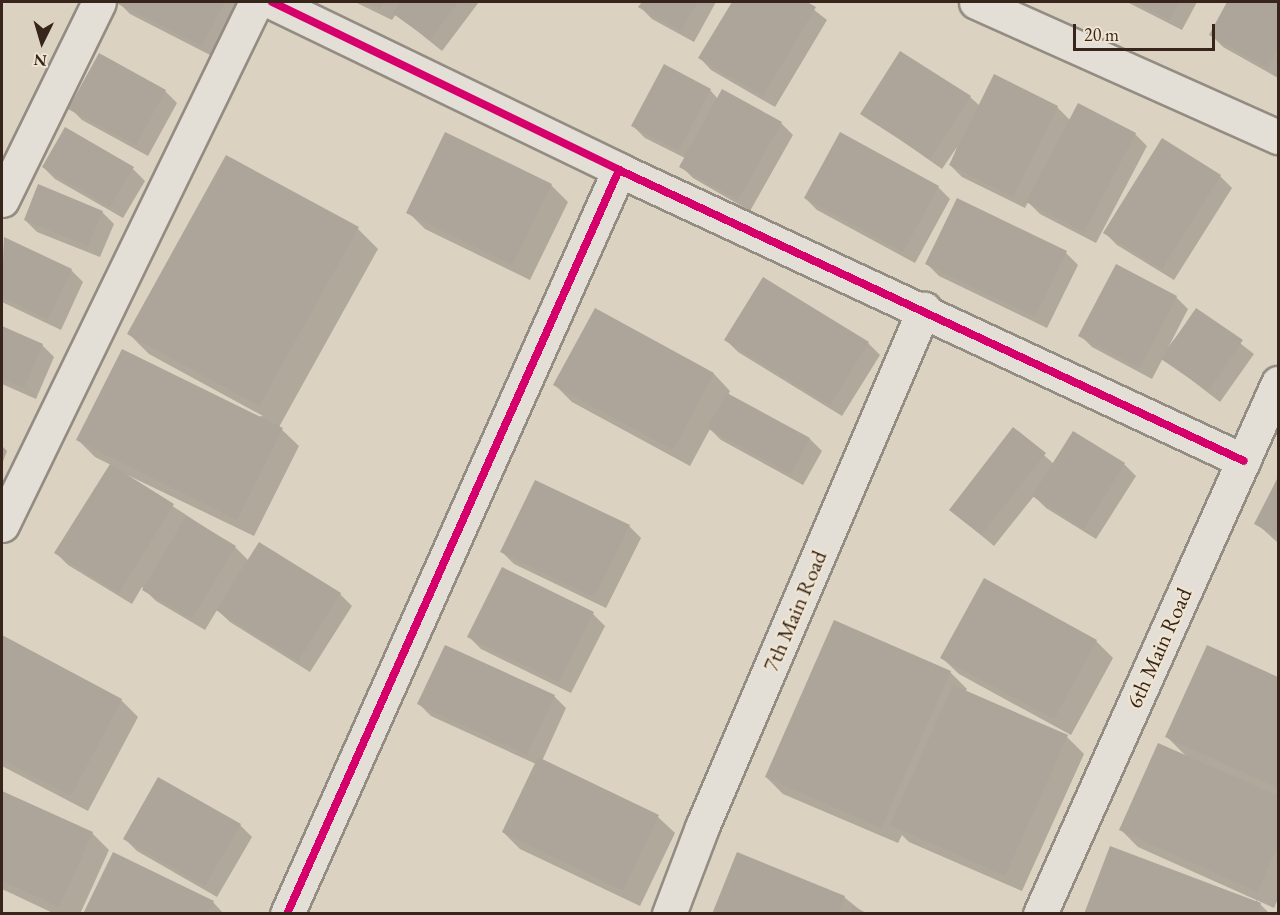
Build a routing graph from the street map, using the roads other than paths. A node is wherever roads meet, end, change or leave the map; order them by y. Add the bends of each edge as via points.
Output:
1 (99, 2) edge
2 (256, 2) edge
3 (272, 2) edge
4 (976, 2) edge
5 (1278, 137) edge
6 (619, 170) junction
7 (2, 200) edge
8 (924, 309) junction
9 (1278, 383) edge
10 (1244, 461) junction
11 (2, 525) edge
12 (286, 914) edge
13 (669, 914) edge
14 (1040, 914) edge

1 - 7 street
2 - 11 street
3 - 6 street
4 - 5 street
6 - 8 street
6 - 12 street
8 - 10 street
8 - 13 street, 7th Main Road via 702,827
9 - 10 street, 6th Main Road
10 - 14 street, 6th Main Road

